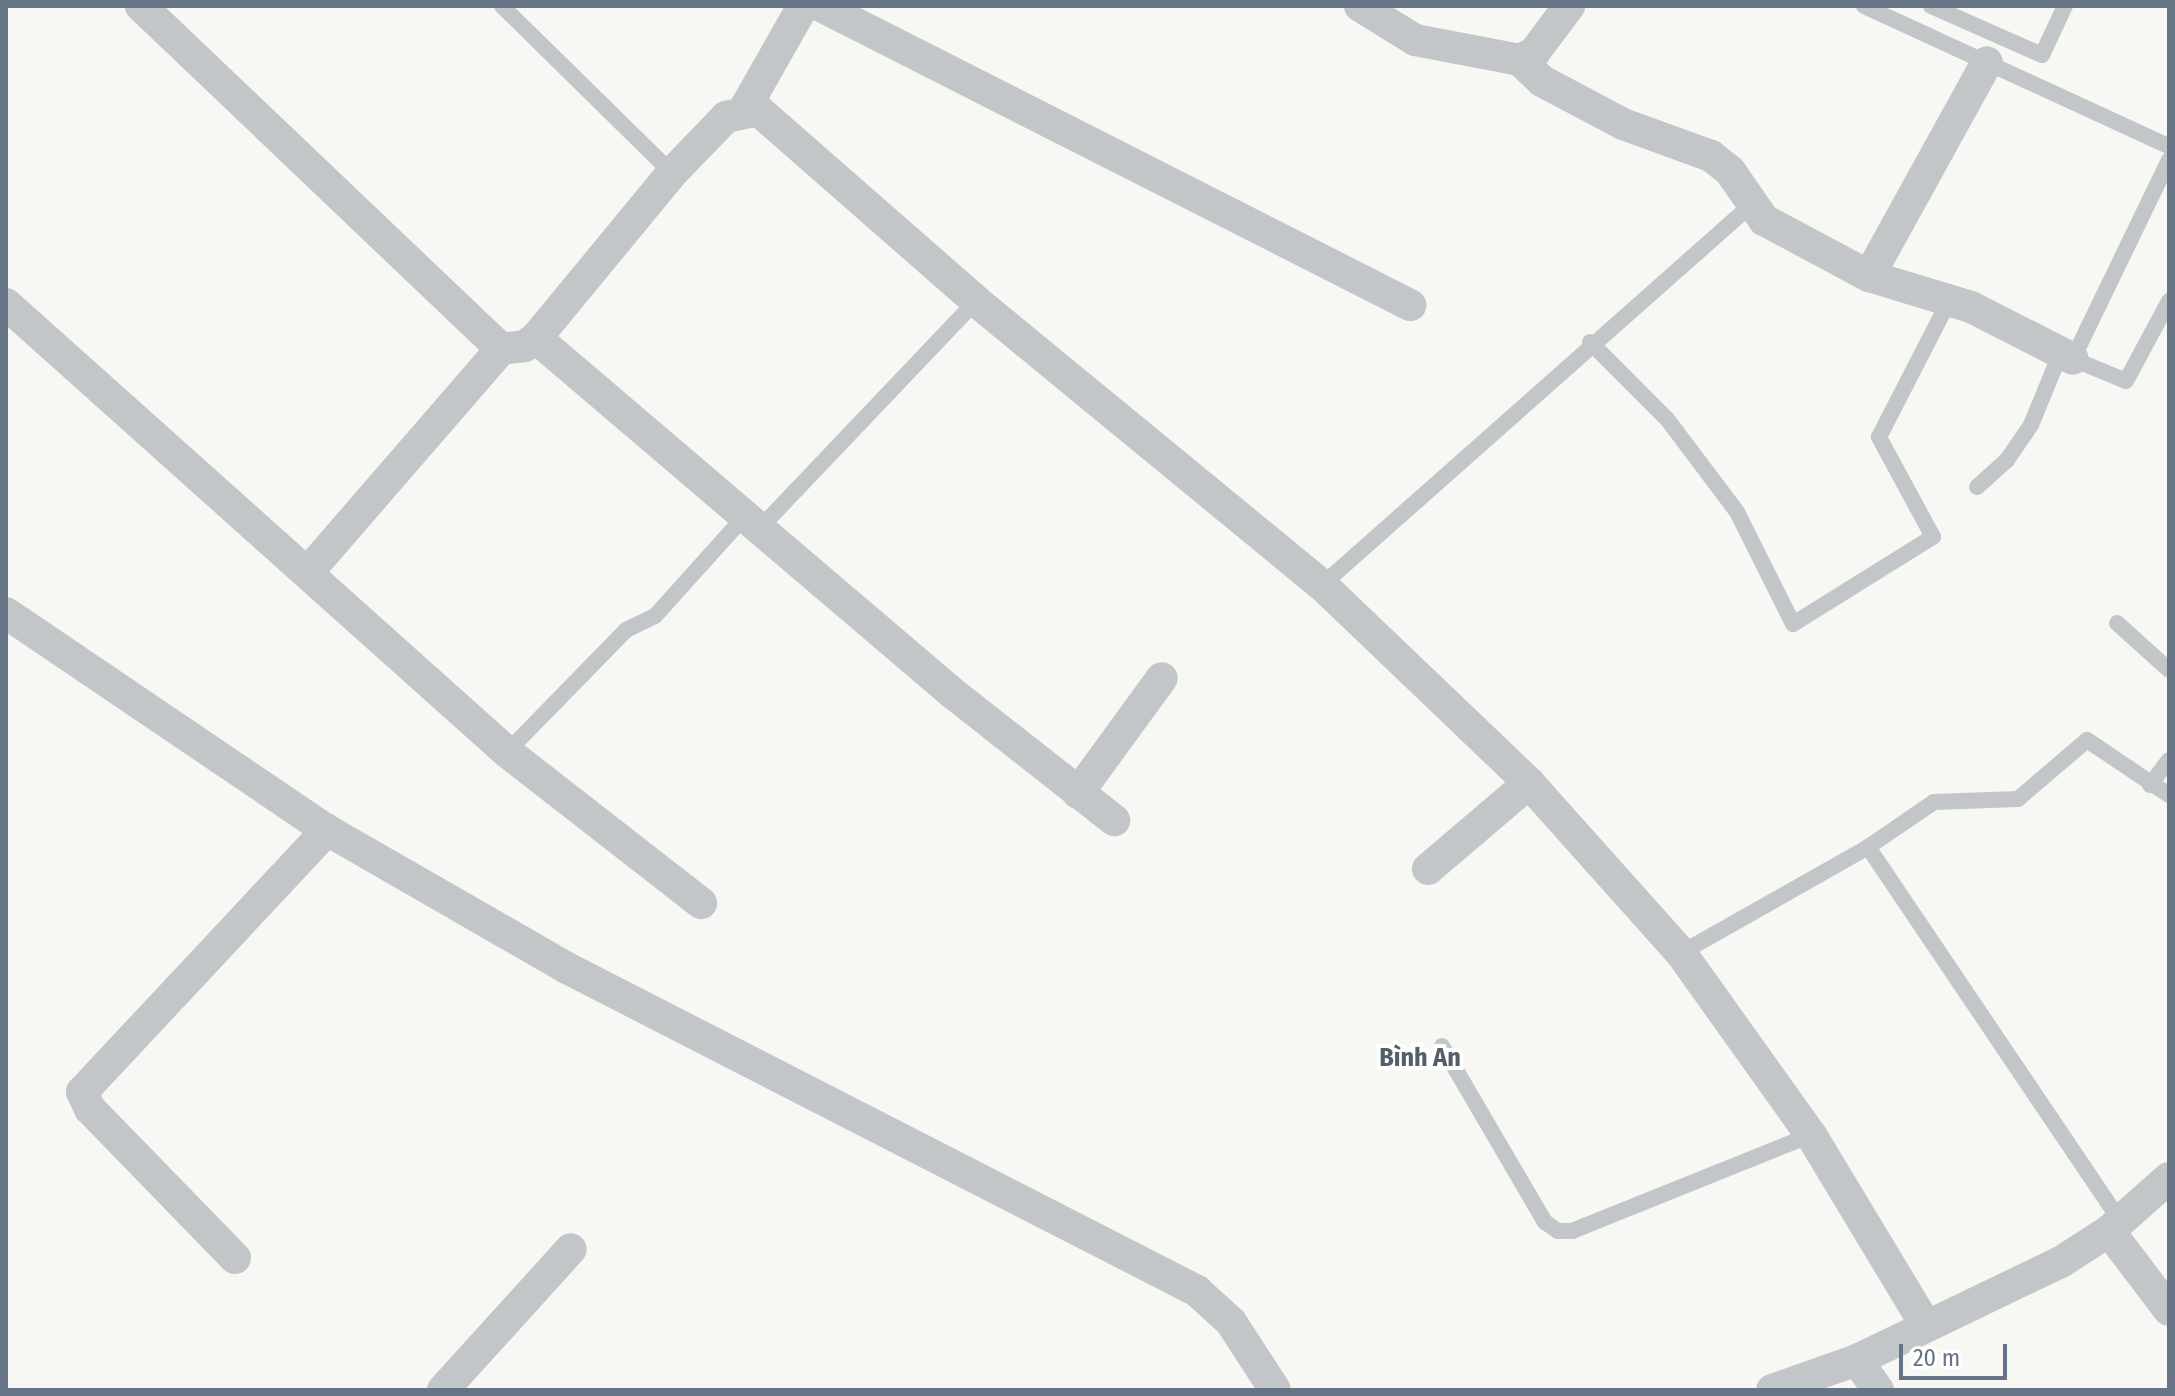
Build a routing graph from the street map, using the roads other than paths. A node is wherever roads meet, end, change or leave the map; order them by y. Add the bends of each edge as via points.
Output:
1 (141, 6) edge
2 (502, 6) edge
3 (803, 6) edge
4 (821, 6) edge
5 (1360, 6) edge
6 (1569, 6) edge
7 (1864, 6) edge
8 (1931, 6) edge
9 (2065, 6) edge
10 (1520, 60) junction
11 (1987, 62) junction
12 (744, 110) junction
13 (2169, 146) edge
14 (2169, 160) edge
15 (672, 173) junction
16 (1750, 206) junction
17 (1869, 276) junction
18 (1950, 299) junction
19 (976, 301) junction
20 (2169, 301) edge
21 (6, 304) edge
22 (1410, 305) dead end
23 (536, 338) junction
24 (1590, 342) junction
25 (501, 349) junction
26 (2067, 355) junction
27 (1977, 487) dead end
28 (753, 522) junction
29 (308, 572) junction
30 (1322, 585) junction
31 (6, 613) edge
32 (2117, 623) dead end
33 (2169, 670) edge
34 (1162, 678) dead end
35 (507, 752) junction
36 (2169, 760) edge
37 (1529, 783) junction
38 (2150, 785) junction
39 (1078, 793) junction
40 (2169, 795) edge
41 (1114, 820) dead end
42 (327, 830) junction
43 (1868, 847) junction
44 (1428, 869) dead end
45 (701, 903) dead end
46 (1681, 953) junction
47 (1442, 1046) dead end
48 (1811, 1135) junction
49 (2169, 1178) edge
50 (2114, 1226) junction
51 (571, 1249) dead end
52 (235, 1258) dead end
53 (2169, 1310) edge
54 (1925, 1324) junction
55 (1857, 1360) junction
56 (443, 1390) edge
57 (1275, 1390) edge
58 (1772, 1390) edge
59 (1878, 1390) edge

1 - 25 street
2 - 15 lane
3 - 12 street
4 - 22 street
5 - 10 street via 1415,40
6 - 10 street via 1534,53
7 - 11 lane
8 - 9 lane via 2042,55
10 - 16 street via 1542,81 1623,124 1711,156 1730,171
11 - 13 lane
11 - 17 street
12 - 15 street via 726,117
12 - 19 street via 758,110 769,118
14 - 26 lane
15 - 23 street
16 - 17 street via 1764,220
16 - 24 lane
17 - 18 street
18 - 24 lane via 1879,437 1933,537 1793,624 1737,512 1667,419
18 - 26 street
19 - 28 lane
19 - 30 street
20 - 26 lane via 2126,381
21 - 29 street
23 - 25 street via 525,346
23 - 28 street
24 - 30 lane
25 - 29 street
26 - 27 lane via 2031,425 2007,460
28 - 35 lane via 655,616 626,630
28 - 39 street
29 - 35 street
30 - 37 street
31 - 42 street via 73,664
32 - 33 lane
34 - 39 street
35 - 45 street
36 - 38 lane
37 - 44 street
37 - 46 street
38 - 40 lane
38 - 43 lane via 2087,740 2018,799 1934,802
39 - 41 street
42 - 52 street via 82,1092 90,1109
42 - 57 street via 567,968 1197,1291 1231,1322
43 - 46 lane
43 - 50 lane
46 - 48 street
47 - 48 lane via 1545,1222 1558,1231 1572,1231
48 - 54 street
49 - 50 street
50 - 53 street
50 - 54 street via 2061,1262
51 - 56 street
54 - 55 street
55 - 58 street
55 - 59 street

